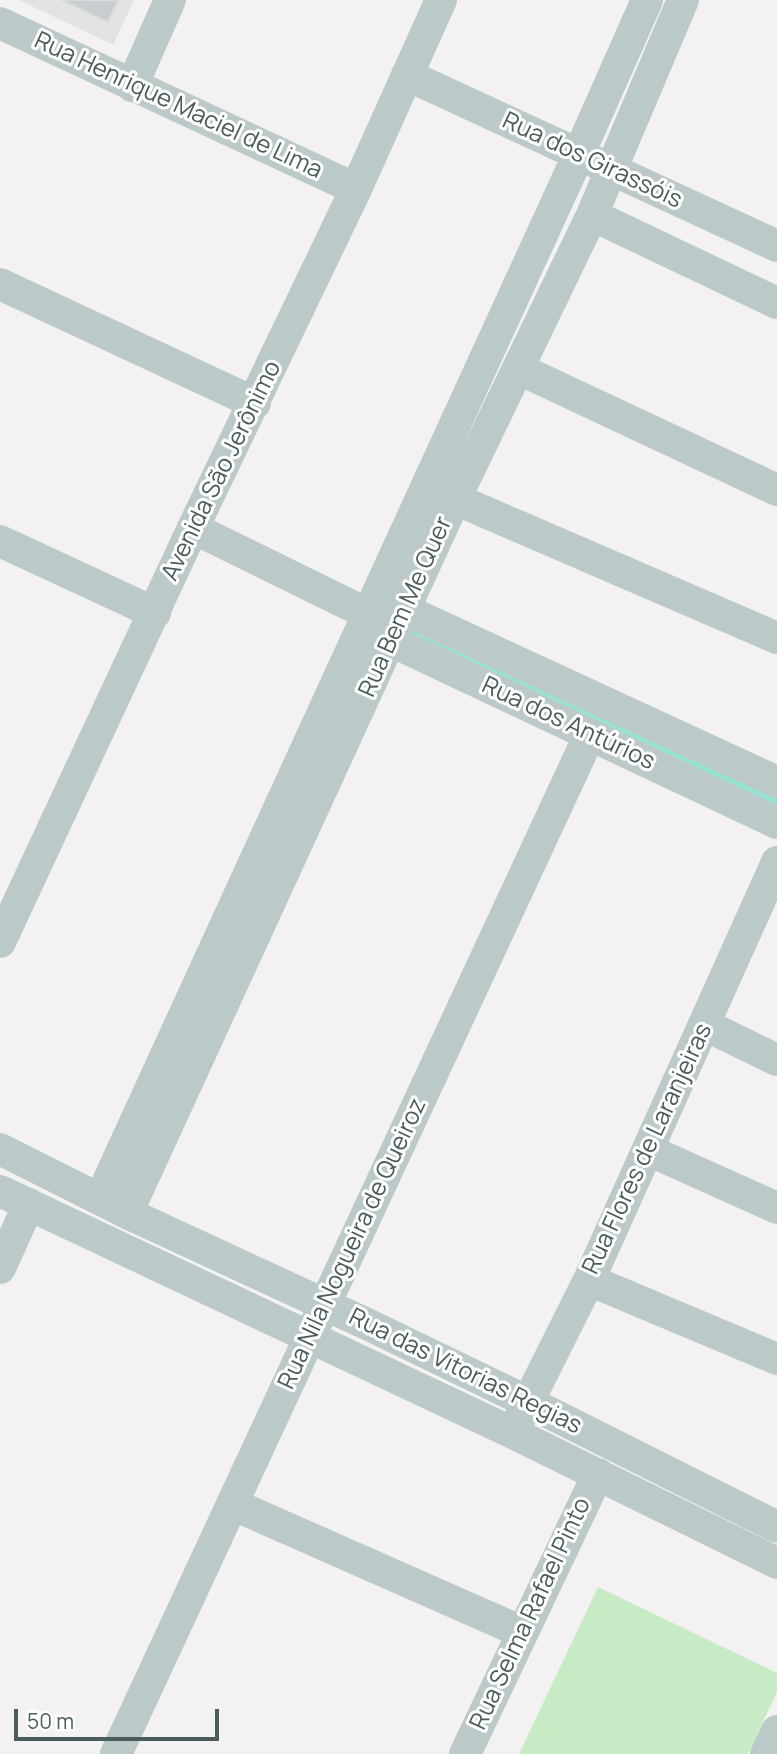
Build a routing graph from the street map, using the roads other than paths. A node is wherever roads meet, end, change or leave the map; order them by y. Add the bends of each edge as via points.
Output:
1 (170, 0) edge
2 (441, 0) edge
3 (647, 0) edge
4 (683, 0) edge
5 (0, 23) edge
6 (407, 75) junction
7 (132, 86) junction
8 (578, 156) junction
9 (610, 170) junction
10 (356, 189) junction
11 (592, 215) junction
12 (777, 246) edge
13 (0, 284) edge
14 (777, 303) edge
15 (519, 369) junction
16 (255, 403) junction
17 (777, 490) edge
18 (455, 499) junction
19 (193, 528) junction
20 (0, 541) edge
21 (405, 610) junction
22 (155, 612) junction
23 (368, 614) junction
24 (777, 638) edge
25 (391, 641) junction
26 (590, 734) junction
27 (777, 782) edge
28 (777, 822) edge
29 (777, 862) edge
30 (0, 942) edge
31 (705, 1025) junction
32 (777, 1060) edge
33 (0, 1149) edge
34 (648, 1150) junction
35 (0, 1191) edge
36 (29, 1204) junction
37 (114, 1206) junction
38 (777, 1208) edge
39 (0, 1268) edge
40 (589, 1280) junction
41 (324, 1305) junction
42 (310, 1338) junction
43 (777, 1359) edge
44 (528, 1402) junction
45 (513, 1433) junction
46 (598, 1474) junction
47 (232, 1504) junction
48 (777, 1527) edge
49 (777, 1563) edge
50 (522, 1632) junction
51 (777, 1731) edge
52 (116, 1754) edge
53 (465, 1754) edge
54 (766, 1754) edge

1 - 7 street
2 - 6 street, Avenida São Jerônimo
3 - 8 street, Rua Bem Me Quer
4 - 9 street, Rua Bem Me Quer
5 - 7 street, Rua Henrique Maciel de Lima
6 - 8 street, Rua dos Girassóis
6 - 10 street, Avenida São Jerônimo
7 - 10 street, Rua Henrique Maciel de Lima
8 - 9 street, Rua dos Girassóis
8 - 23 street, Rua Bem Me Quer
9 - 11 street, Rua Bem Me Quer
9 - 12 street, Rua dos Girassóis
10 - 16 street, Avenida São Jerônimo
11 - 14 street
11 - 15 street, Rua Bem Me Quer
13 - 16 street
15 - 17 street
15 - 18 street, Rua Bem Me Quer
16 - 19 street, Avenida São Jerônimo
18 - 21 street, Rua Bem Me Quer
18 - 24 street
19 - 22 street, Avenida São Jerônimo
19 - 23 street, Rua dos Antúrios
20 - 22 street
21 - 23 street
21 - 25 street, Rua Bem Me Quer
21 - 27 street, Rua dos Antúrios
22 - 30 street, Avenida São Jerônimo
23 - 25 street, Rua dos Antúrios
23 - 37 street, Rua Bem Me Quer
25 - 26 street, Rua dos Antúrios
25 - 37 street, Rua Bem Me Quer
26 - 28 street, Rua dos Antúrios
26 - 41 street, Rua Nila Nogueira de Queiroz
29 - 31 street, Rua Flores de Laranjeiras
31 - 32 street
31 - 34 street, Rua Flores de Laranjeiras
33 - 37 street, Rua das Vitorias Regias
34 - 38 street
34 - 40 street, Rua Flores de Laranjeiras
35 - 36 street, Rua das Vitorias Regias
36 - 39 street
36 - 42 street, Rua das Vitorias Regias
37 - 41 street, Rua das Vitorias Regias
40 - 43 street
40 - 44 street, Rua Flores de Laranjeiras
41 - 42 street, Rua Nila Nogueira de Queiroz
41 - 44 street, Rua das Vitorias Regias
42 - 45 street, Rua das Vitorias Regias
42 - 47 street, Rua Nila Nogueira de Queiroz
44 - 45 street, Rua Flores de Laranjeiras
44 - 48 street, Rua das Vitorias Regias
45 - 46 street, Rua das Vitorias Regias
46 - 49 street, Rua das Vitorias Regias
46 - 50 street, Rua Selma Rafael Pinto
47 - 50 street
47 - 52 street, Rua Nila Nogueira de Queiroz
50 - 53 street, Rua Selma Rafael Pinto
51 - 54 street

